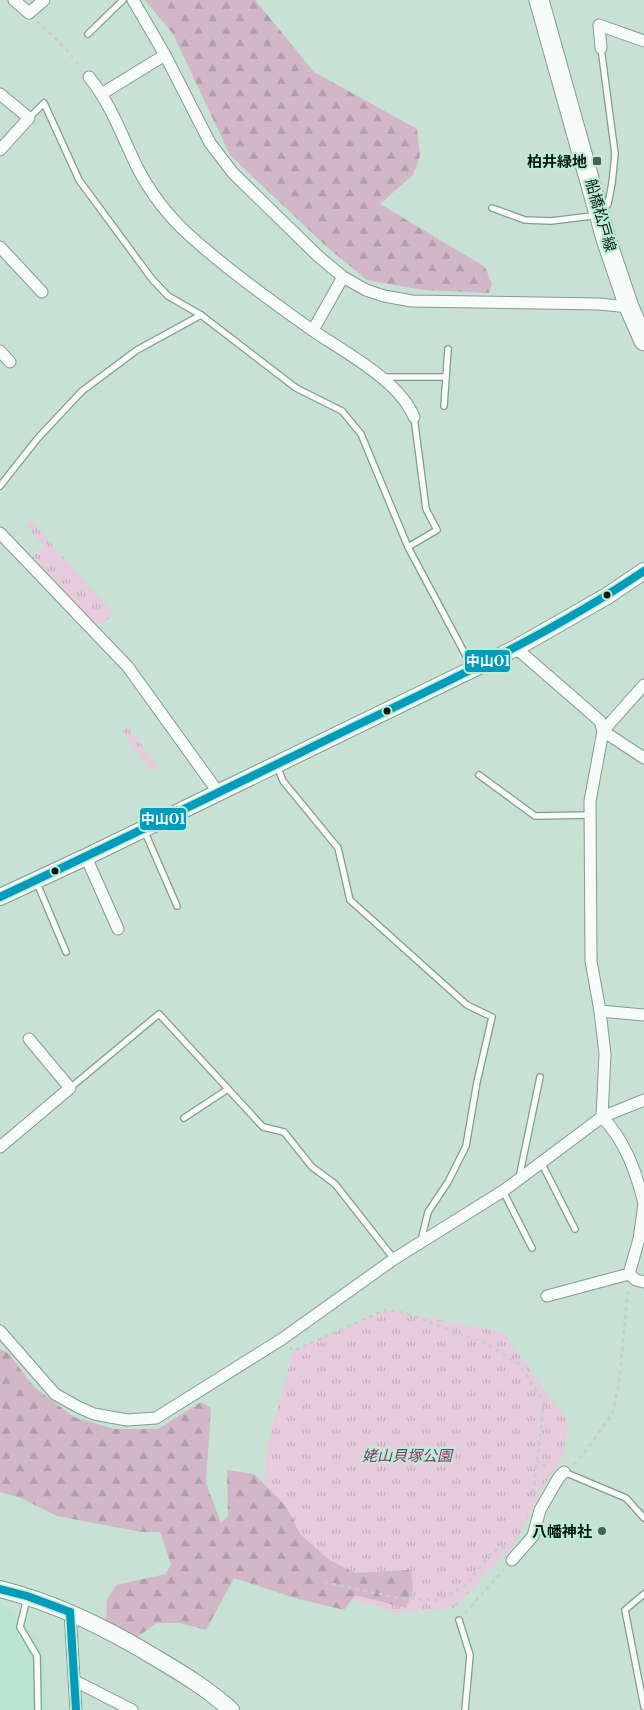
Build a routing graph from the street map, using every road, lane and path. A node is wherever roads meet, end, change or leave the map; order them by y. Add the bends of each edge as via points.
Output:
1 (14, 0) edge
2 (44, 0) edge
3 (122, 0) edge
4 (133, 0) edge
5 (539, 0) edge
6 (29, 13) junction
7 (88, 34) dead end
8 (644, 41) edge
9 (601, 48) joint
10 (165, 55) junction
11 (89, 76) joint
12 (103, 93) junction
13 (0, 94) edge
14 (30, 118) junction
15 (0, 150) edge
16 (492, 208) dead end
17 (600, 215) junction
18 (0, 247) edge
19 (343, 277) junction
20 (42, 292) dead end
21 (629, 308) junction
22 (201, 315) junction
23 (314, 330) junction
24 (643, 337) edge
25 (448, 349) dead end
26 (0, 351) edge
27 (10, 362) dead end
28 (382, 377) junction
29 (445, 377) junction
30 (444, 406) dead end
31 (414, 417) joint
32 (0, 486) edge
33 (0, 533) edge
34 (408, 547) junction
35 (644, 571) edge
36 (516, 648) junction
37 (473, 669) junction
38 (644, 685) edge
39 (604, 731) junction
40 (644, 758) edge
41 (276, 764) junction
42 (479, 775) dead end
43 (218, 792) junction
44 (590, 815) junction
45 (143, 828) junction
46 (86, 857) junction
47 (36, 881) junction
48 (0, 897) edge
49 (177, 906) dead end
50 (118, 929) dead end
51 (66, 952) dead end
52 (600, 1011) junction
53 (644, 1015) edge
54 (29, 1039) dead end
55 (540, 1077) dead end
56 (70, 1088) junction
57 (228, 1088) junction
58 (644, 1100) edge
59 (602, 1117) junction
60 (184, 1118) dead end
61 (0, 1147) edge
62 (541, 1162) junction
63 (518, 1179) junction
64 (503, 1190) junction
65 (644, 1204) edge
66 (575, 1229) dead end
67 (421, 1243) junction
68 (532, 1248) dead end
69 (394, 1260) junction
70 (630, 1274) junction
71 (644, 1282) edge
72 (547, 1296) dead end
73 (0, 1331) edge
74 (282, 1339) junction
75 (536, 1460) junction
76 (562, 1475) junction
77 (533, 1500) dead end
78 (644, 1518) edge
79 (508, 1545) dead end
80 (512, 1560) joint
81 (324, 1582) dead end
82 (0, 1588) edge
83 (644, 1594) edge
84 (28, 1596) junction
85 (70, 1612) junction
86 (459, 1620) joint
87 (75, 1681) junction
88 (644, 1707) edge
89 (38, 1710) edge
90 (76, 1710) edge
91 (132, 1710) edge
92 (231, 1710) edge
93 (465, 1710) edge

1 - 6 street
2 - 6 street
3 - 7 lane
4 - 10 street
5 - 17 main road, 船橋松戸線
6 - 11 path
8 - 9 street via 599,25
9 - 17 lane via 615,154 608,204
10 - 12 street
10 - 19 street via 210,143 234,174
11 - 12 street
12 - 23 street via 138,168 158,202 188,234 248,283
13 - 14 street
14 - 15 street
14 - 22 lane via 44,103 79,180 126,245 168,296
16 - 17 lane via 525,220 551,221
17 - 21 main road, 船橋松戸線
18 - 20 street
19 - 21 street via 366,290 412,301 599,304
19 - 23 street
21 - 24 main road, 船橋松戸線
22 - 32 lane via 136,350 82,391 38,438
22 - 34 lane via 296,388 342,411 361,434
23 - 28 street
25 - 29 lane
26 - 27 street
28 - 29 lane
28 - 31 street via 410,406
29 - 30 lane
31 - 34 lane via 426,509 437,530
33 - 43 street via 128,667
34 - 37 lane
35 - 36 street
36 - 37 street
36 - 39 street via 600,721
37 - 41 street
38 - 39 street
39 - 40 street
39 - 44 street
41 - 43 street
41 - 67 lane via 283,781 338,848 350,900 467,1005 492,1017 466,1146 428,1212
42 - 44 lane via 534,816
43 - 45 street
44 - 52 street via 592,961
45 - 46 street
45 - 49 lane
46 - 47 street
46 - 50 street
47 - 48 street
47 - 51 lane
52 - 53 street
52 - 59 street via 605,1054
54 - 56 street
55 - 63 lane
56 - 57 lane via 158,1014
56 - 61 street
57 - 60 lane
57 - 69 lane via 263,1127 284,1132 312,1167 335,1184
58 - 59 street
59 - 62 street
59 - 65 street via 614,1129 636,1171
62 - 63 street
62 - 66 lane
63 - 64 street
64 - 67 street
64 - 68 lane
65 - 70 street
67 - 69 street
69 - 74 street
70 - 71 street
70 - 72 street
70 - 76 path via 619,1384 612,1414 582,1455
73 - 74 street via 55,1394 94,1414 127,1420 156,1418
74 - 75 path via 293,1351 385,1310 405,1313 486,1343 519,1364 544,1403
75 - 76 path
75 - 77 path
76 - 78 lane via 626,1498
76 - 80 street via 540,1510 533,1536
79 - 81 path via 492,1552 466,1585 439,1600 398,1598
80 - 86 path
82 - 84 street
83 - 88 lane via 626,1610
84 - 85 street
84 - 89 lane via 20,1627 36,1656
85 - 87 street
85 - 92 street via 185,1675
86 - 93 lane via 470,1655
87 - 90 street
87 - 91 street

